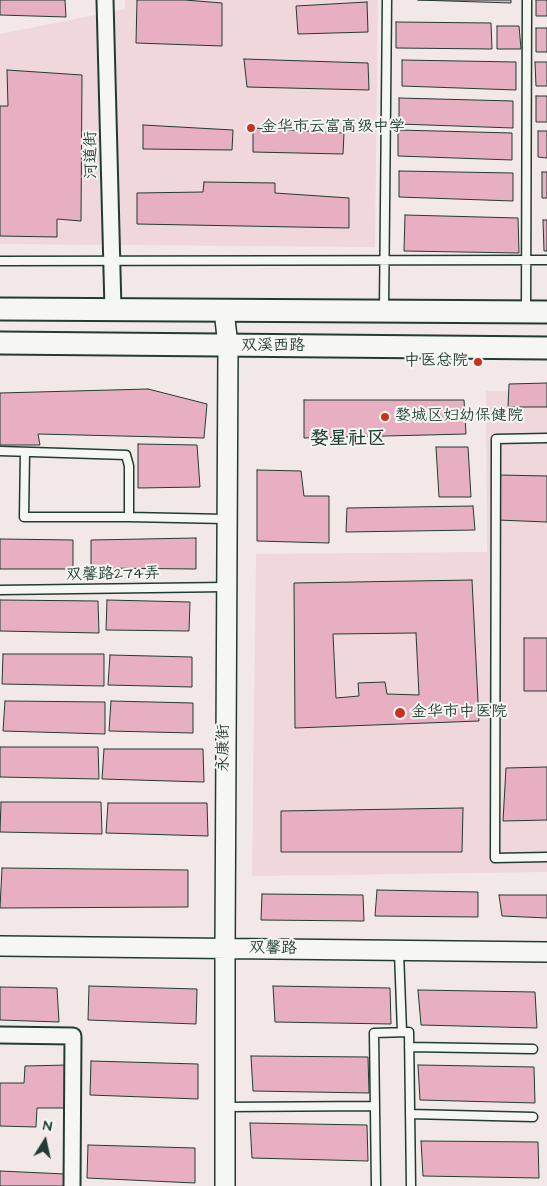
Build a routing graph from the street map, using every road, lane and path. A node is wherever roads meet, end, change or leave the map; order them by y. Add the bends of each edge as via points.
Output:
1 (105, 0) edge
2 (387, 0) edge
3 (527, 0) edge
4 (384, 260) junction
5 (526, 260) junction
6 (547, 260) edge
7 (0, 261) edge
8 (112, 261) junction
9 (0, 309) edge
10 (113, 310) junction
11 (224, 310) junction
12 (384, 311) junction
13 (526, 312) junction
14 (547, 312) edge
15 (0, 343) edge
16 (228, 346) junction
17 (547, 348) edge
18 (547, 438) edge
19 (0, 451) edge
20 (25, 452) junction
21 (129, 517) junction
22 (226, 519) junction
23 (226, 587) junction
24 (0, 590) edge
25 (547, 857) edge
26 (0, 946) edge
27 (225, 948) junction
28 (399, 950) junction
29 (547, 952) edge
30 (402, 1032) junction
31 (0, 1035) edge
32 (409, 1047) junction
33 (533, 1049) dead end
34 (375, 1106) junction
35 (225, 1107) junction
36 (410, 1114) junction
37 (532, 1117) dead end
38 (72, 1186) edge
39 (225, 1186) edge
40 (376, 1186) edge
41 (411, 1186) edge

1 - 8 street, 河道街
2 - 4 lane
3 - 5 lane
4 - 5 lane
4 - 8 lane
4 - 12 lane
5 - 6 lane
5 - 13 lane
7 - 8 lane
8 - 10 street, 河道街
9 - 10 main road
10 - 11 main road
11 - 12 main road
11 - 16 street, 永康街
12 - 13 main road
13 - 14 main road
15 - 16 main road, 双溪西路
16 - 17 main road, 双溪西路
16 - 22 street, 永康街
18 - 25 lane via 496,439 495,858
19 - 20 lane
20 - 21 lane via 126,455
20 - 21 lane via 24,517
21 - 22 lane
22 - 23 street, 永康街
23 - 24 lane, 双馨路274弄
23 - 27 street, 永康街
26 - 27 street, 双馨路
27 - 28 street, 双馨路
27 - 35 street, 永康街
28 - 29 street, 双馨路
28 - 30 lane
30 - 32 lane via 409,1032
30 - 34 lane via 374,1032
31 - 38 street via 73,1036
32 - 33 lane
32 - 36 lane
34 - 35 lane
34 - 40 lane
35 - 39 street, 永康街
36 - 37 lane
36 - 41 lane

